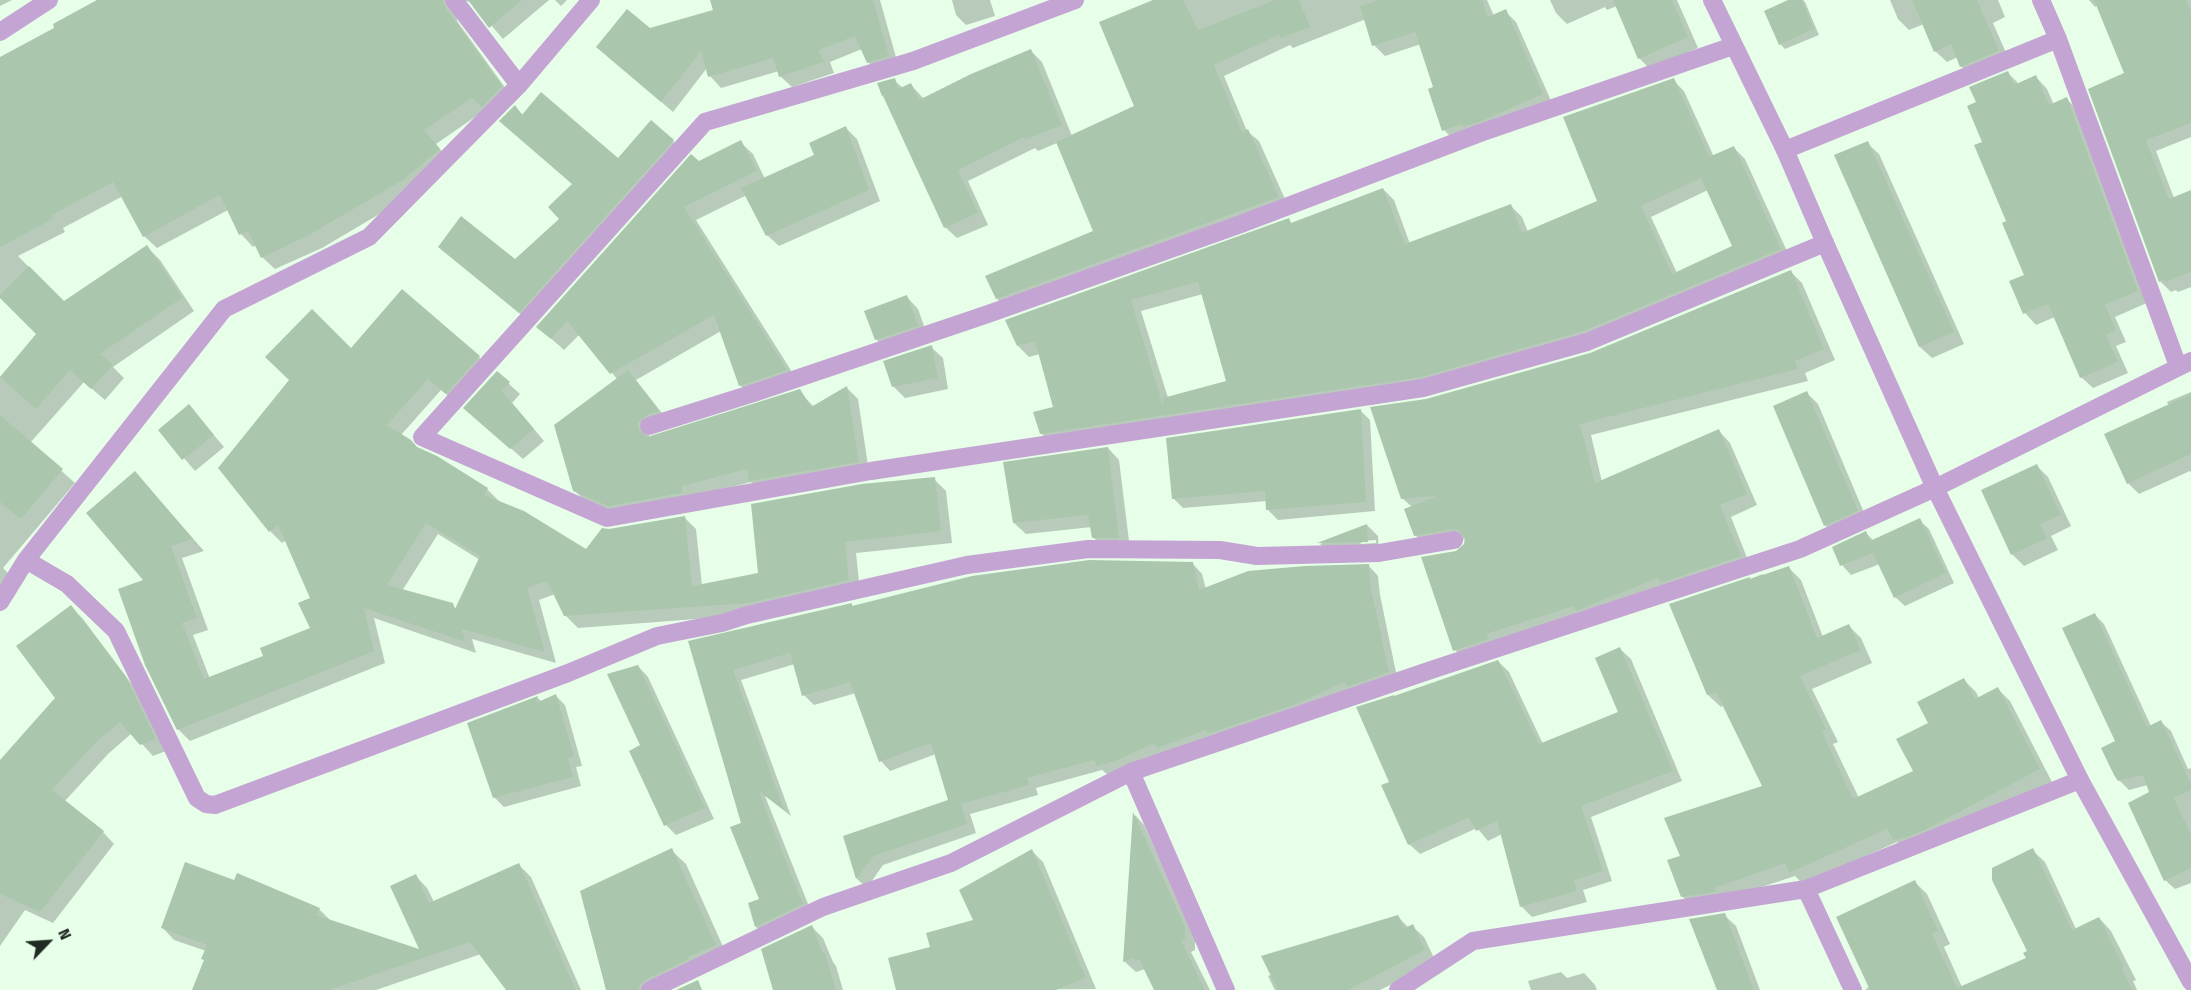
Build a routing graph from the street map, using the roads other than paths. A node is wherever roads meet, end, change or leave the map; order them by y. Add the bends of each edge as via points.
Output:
1 (49, 0) edge
2 (454, 0) edge
3 (591, 0) edge
4 (1075, 0) edge
5 (1712, 0) edge
6 (2041, 0) edge
7 (0, 32) edge
8 (2058, 39) junction
9 (1733, 46) junction
10 (519, 85) junction
11 (1785, 150) junction
12 (1825, 243) junction
13 (2185, 363) edge
14 (649, 426) dead end
15 (1935, 488) junction
16 (1454, 540) dead end
17 (26, 560) junction
18 (0, 602) edge
19 (1131, 772) junction
20 (2080, 780) junction
21 (1806, 890) junction
22 (2191, 982) edge
23 (650, 990) edge
24 (1226, 990) edge
25 (1398, 990) edge
26 (1853, 990) edge

1 - 7 street
2 - 10 street
3 - 10 street
4 - 12 street via 914,61 705,122 422,437 607,518 871,471 1423,388 1587,342
5 - 9 street
6 - 8 street
8 - 11 street
8 - 13 street
9 - 11 street
9 - 14 street via 1480,133 988,314
10 - 17 street via 369,237 224,309
11 - 12 street
12 - 15 street
13 - 15 street
15 - 19 street via 1800,549
15 - 20 street
16 - 17 street via 1379,553 1257,556 1220,550 1088,549 968,565 657,636 215,805 197,798 116,631 67,584
17 - 18 street
19 - 23 street via 951,863 823,907
19 - 24 street
20 - 21 street
20 - 22 street
21 - 25 street via 1473,941
21 - 26 street

